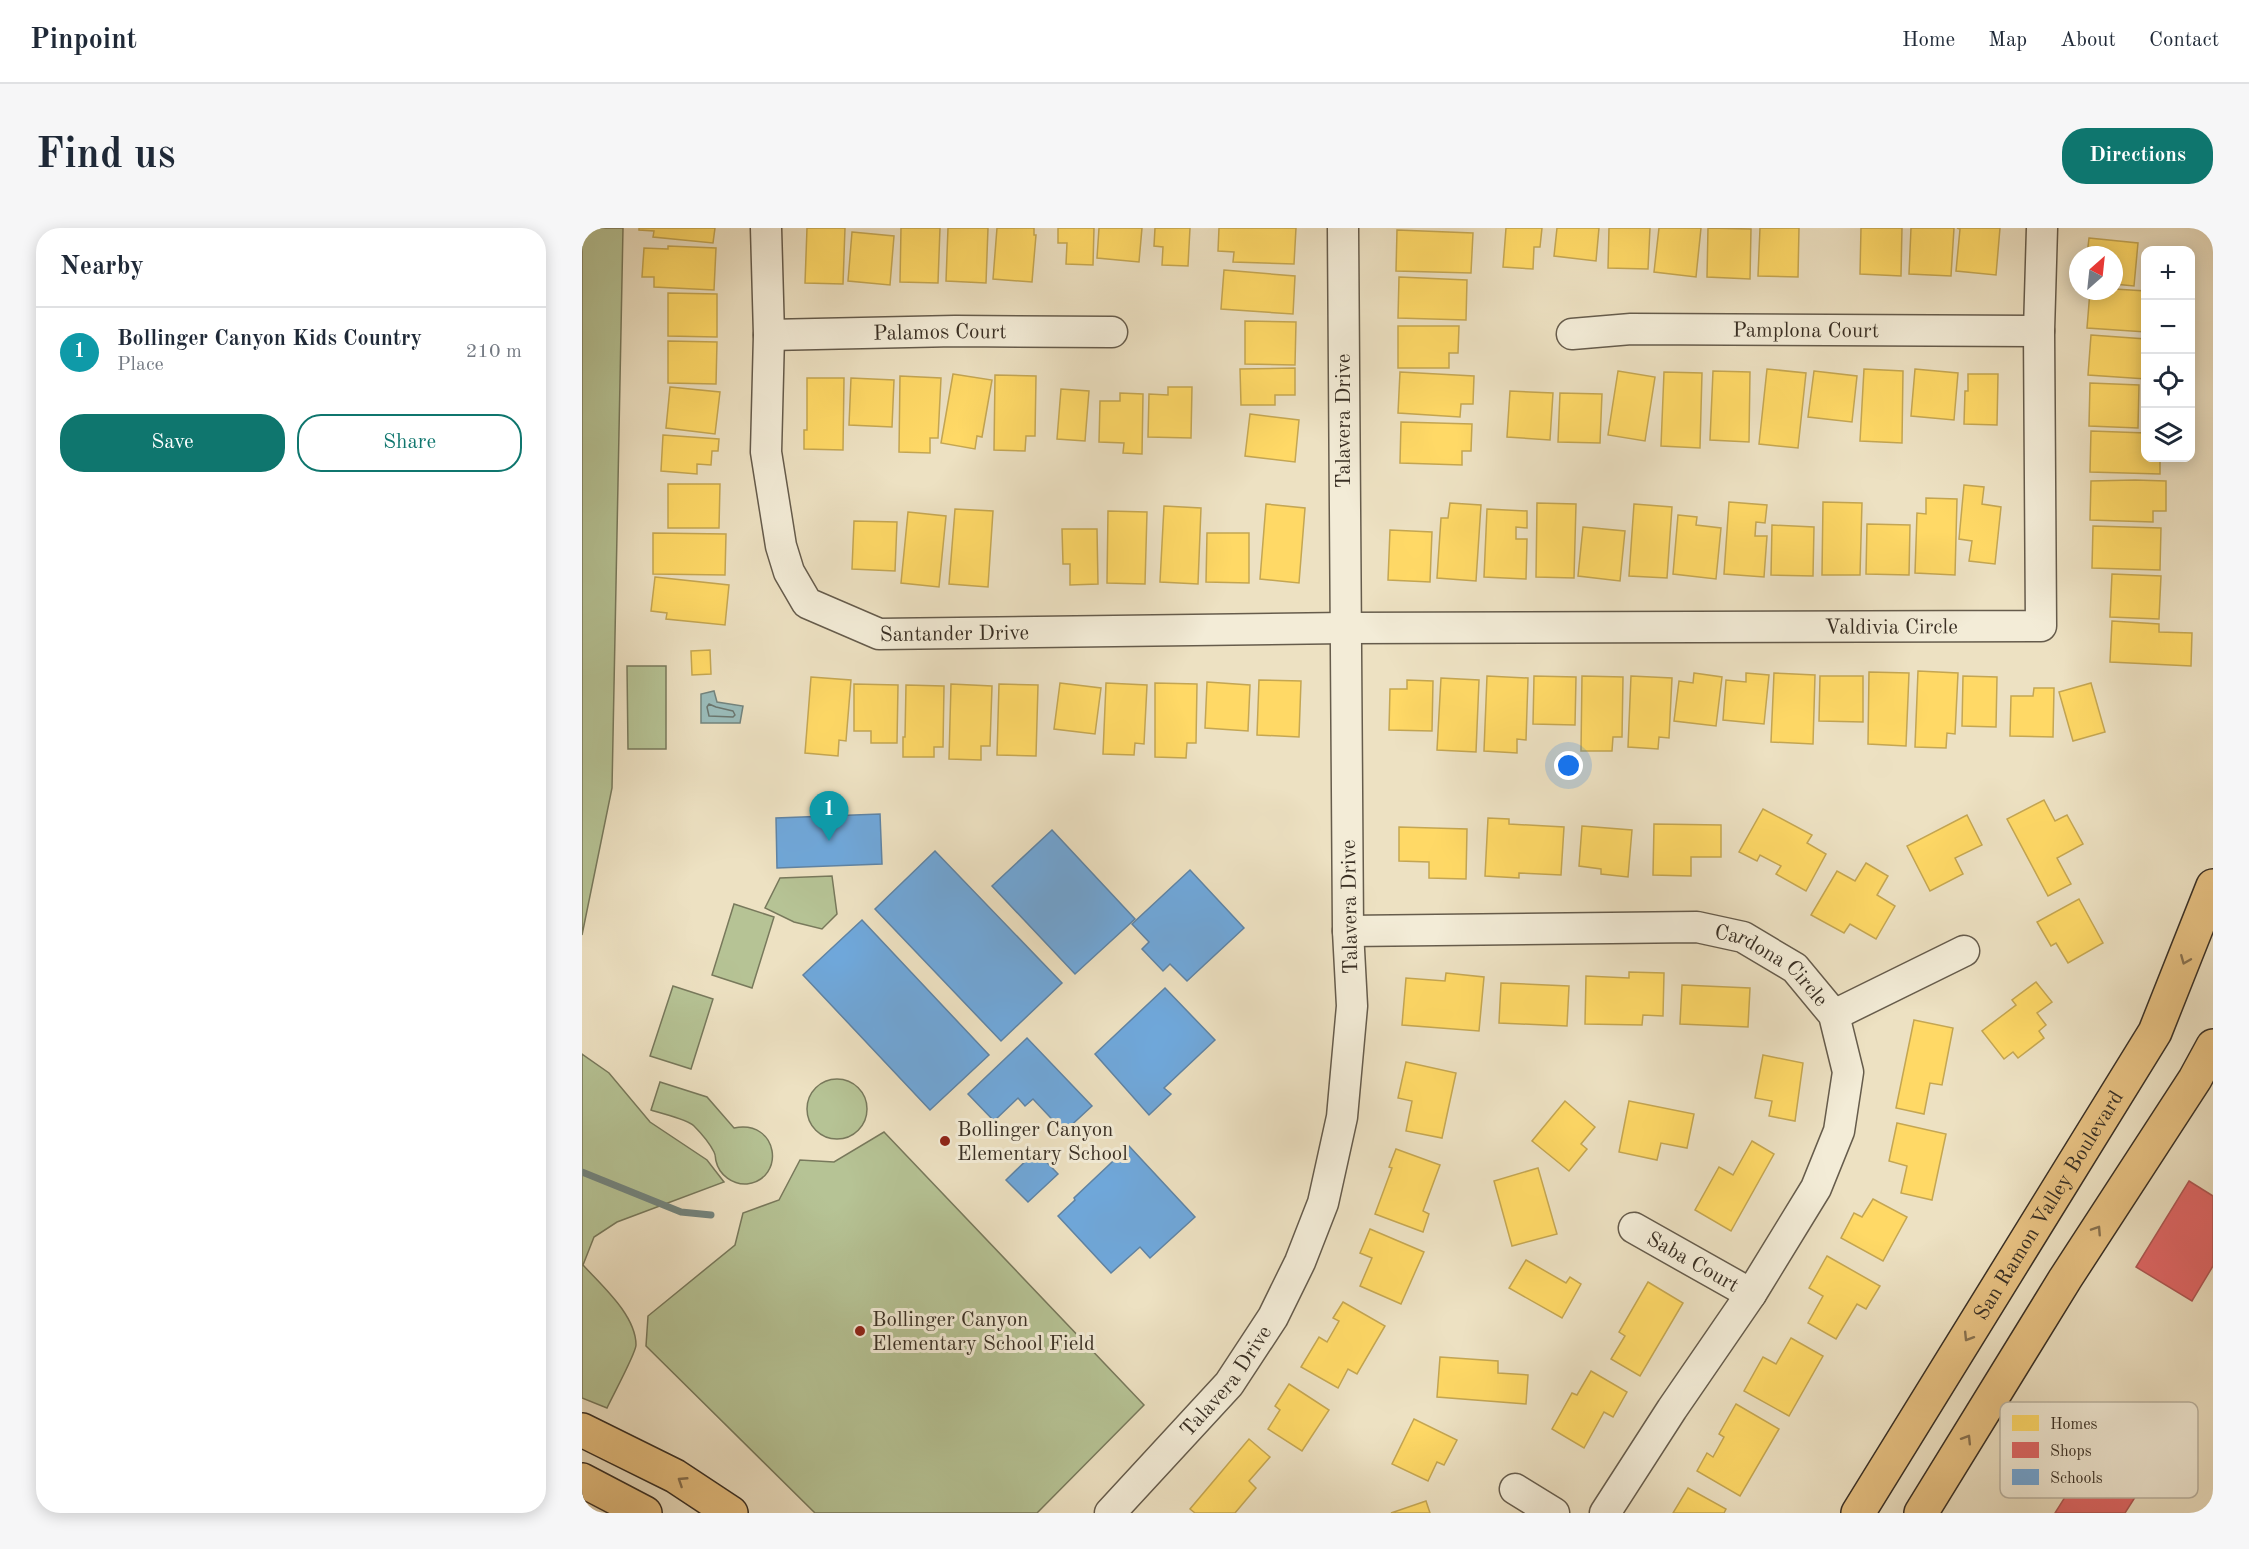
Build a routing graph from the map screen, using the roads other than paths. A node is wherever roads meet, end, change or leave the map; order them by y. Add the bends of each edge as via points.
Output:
1 (766, 228) edge
2 (1343, 228) edge
3 (2042, 228) edge
4 (2039, 331) junction
5 (1112, 332) dead end
6 (1572, 334) dead end
7 (769, 335) junction
8 (1345, 628) junction
9 (2213, 886) edge
10 (1348, 931) junction
11 (1964, 951) dead end
12 (1834, 1015) junction
13 (2213, 1046) edge
14 (1634, 1228) dead end
15 (1751, 1294) junction
16 (582, 1430) edge
17 (582, 1480) edge
18 (1515, 1489) dead end
19 (1121, 1509) edge
20 (645, 1513) edge
21 (731, 1513) edge
22 (1554, 1513) edge
23 (1605, 1513) edge
24 (1858, 1513) edge
25 (1921, 1513) edge

1 - 7 street, Santander Drive
2 - 8 street, Talavera Drive
3 - 4 street, Valdivia Circle
4 - 6 street, Pamplona Court via 1631,329
4 - 8 street, Valdivia Circle via 2041,626
5 - 7 street, Palamos Court
7 - 8 street, Santander Drive via 766,452 781,546 789,572 807,603 879,634
8 - 10 street, Talavera Drive
9 -> 24 main road, San Ramon Valley Boulevard via 2155,1032
10 - 12 street, Cardona Circle via 1697,927 1743,937 1795,968
10 - 19 street, Talavera Drive via 1352,1006 1342,1117 1323,1203 1300,1262 1273,1317 1229,1383
11 - 12 street
12 - 15 street, Cardona Circle via 1848,1072 1839,1131 1816,1188
25 -> 13 main road
14 - 15 street, Saba Court
15 - 23 street, Cardona Circle
21 -> 16 main road via 675,1476
17 - 20 main road
18 - 22 street

